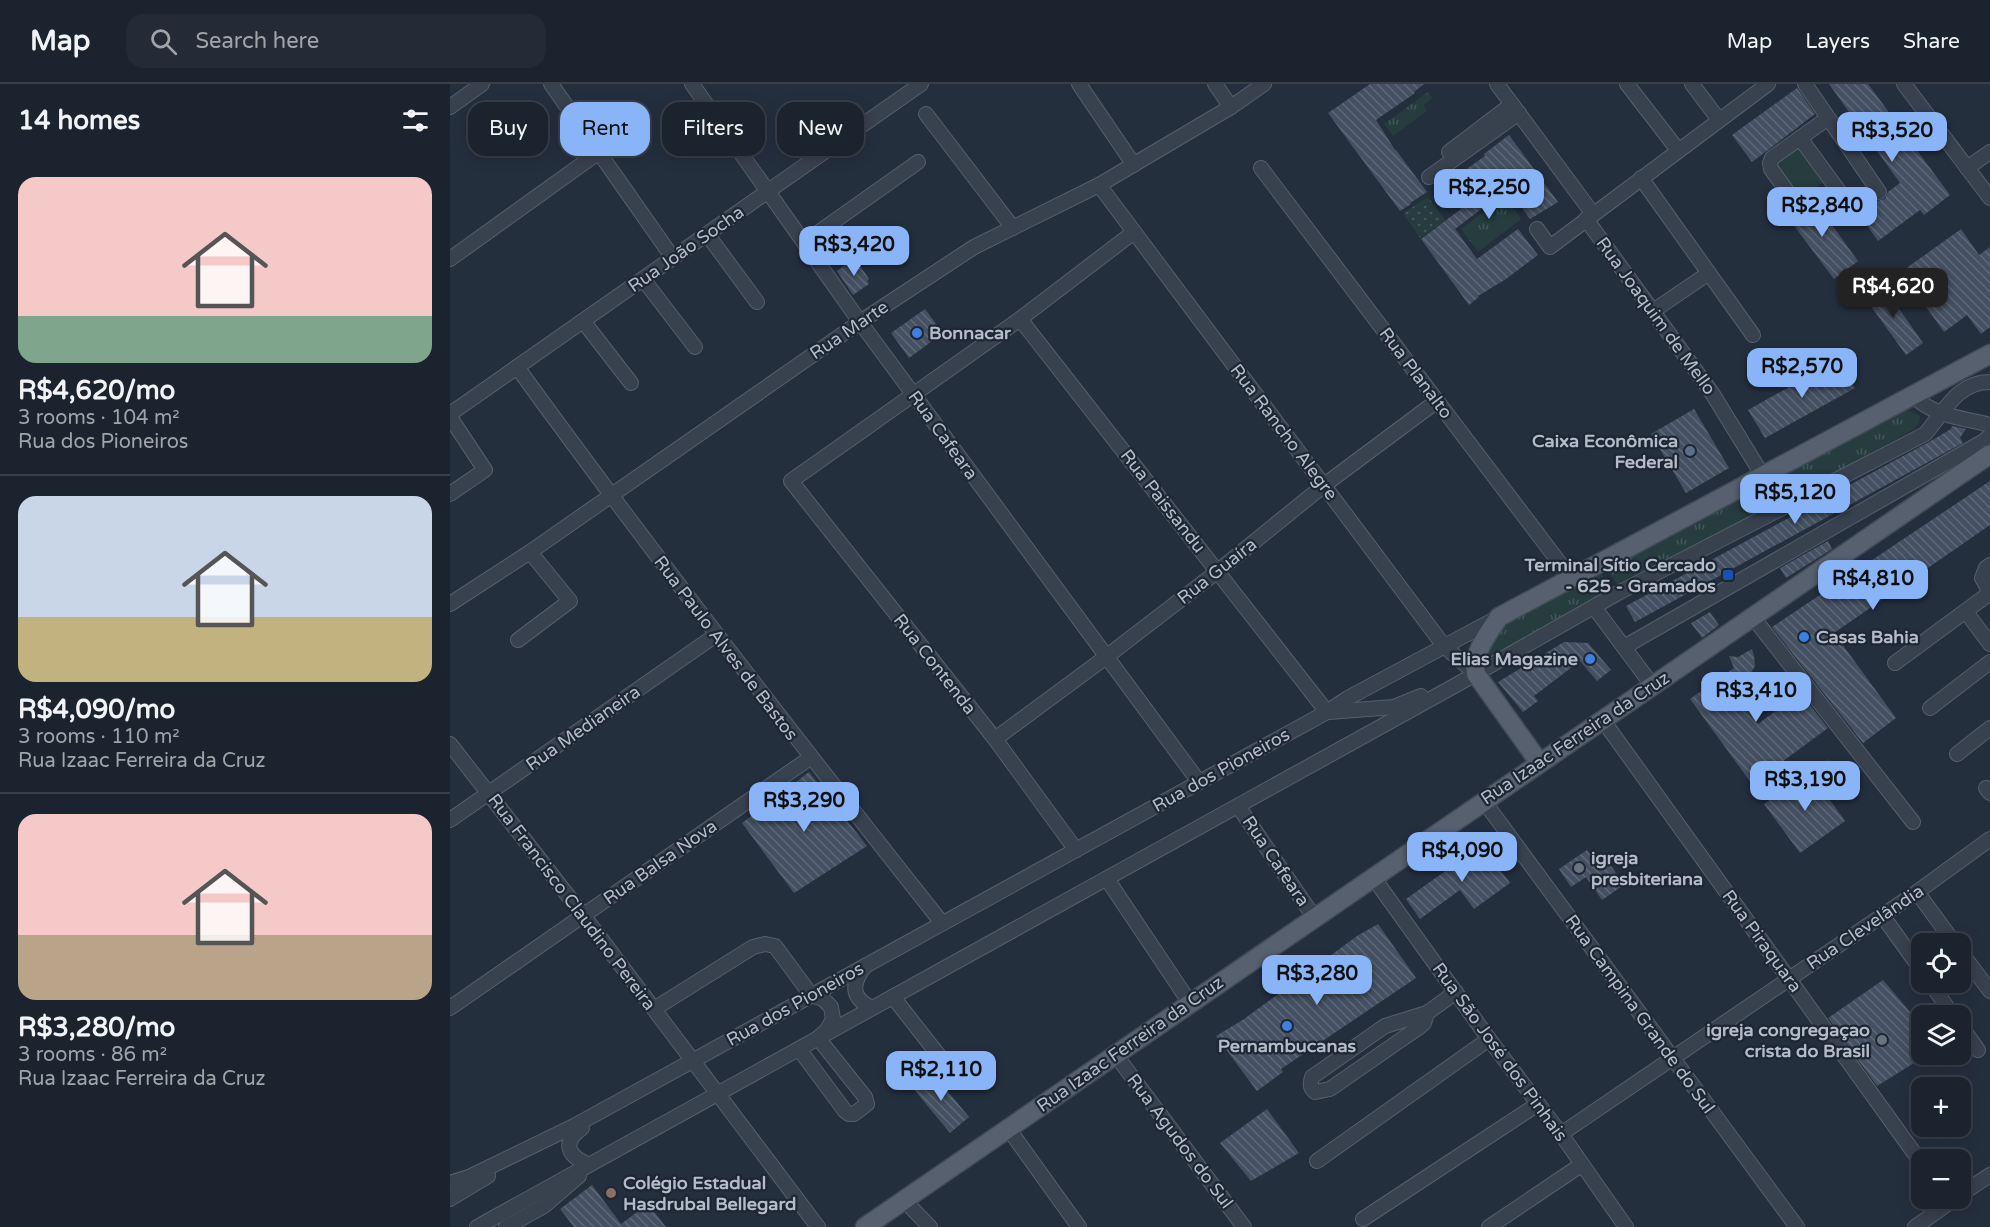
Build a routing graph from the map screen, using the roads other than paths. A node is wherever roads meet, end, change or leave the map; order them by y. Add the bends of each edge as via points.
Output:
1 (483, 84) edge
2 (552, 84) edge
3 (692, 84) edge
4 (921, 84) edge
5 (1079, 84) edge
6 (1215, 84) edge
7 (1264, 84) edge
8 (1497, 84) edge
9 (1627, 84) edge
10 (1692, 84) edge
11 (1768, 84) edge
12 (1804, 84) edge
13 (1904, 84) edge
14 (564, 102) edge
15 (450, 107) edge
16 (1231, 107) junction
17 (1515, 109) junction
18 (926, 114) dead end
19 (1828, 118) junction
20 (1719, 120) junction
21 (1800, 138) junction
22 (1678, 150) junction
23 (1990, 152) edge
24 (593, 156) edge
25 (602, 156) edge
26 (918, 162) dead end
27 (1134, 165) junction
28 (1261, 168) dead end
29 (1967, 168) junction
30 (1427, 174) dead end
31 (1641, 178) junction
32 (1985, 181) edge
33 (1099, 184) junction
34 (768, 191) junction
35 (1879, 192) dead end
36 (1841, 194) dead end
37 (1990, 198) edge
38 (1795, 202) dead end
39 (1589, 217) junction
40 (1013, 228) junction
41 (1537, 229) dead end
42 (1134, 232) junction
43 (707, 234) junction
44 (805, 242) junction
45 (673, 258) junction
46 (450, 259) edge
47 (1709, 273) junction
48 (643, 279) junction
49 (757, 302) dead end
50 (1653, 311) junction
51 (1020, 319) junction
52 (583, 321) junction
53 (860, 322) junction
54 (1753, 335) dead end
55 (695, 347) dead end
56 (1990, 354) edge
57 (517, 367) junction
58 (1990, 382) edge
59 (631, 383) dead end
60 (913, 394) junction
61 (1912, 395) junction
62 (1437, 401) junction
63 (1939, 413) junction
64 (450, 416) edge
65 (1990, 425) edge
66 (1990, 436) edge
67 (1990, 454) edge
68 (1762, 476) junction
69 (1323, 486) junction
70 (450, 494) edge
71 (610, 495) junction
72 (530, 552) junction
73 (1990, 565) edge
74 (1218, 571) junction
75 (1571, 578) junction
76 (1990, 593) edge
77 (450, 604) edge
78 (1594, 607) junction
79 (1966, 612) junction
80 (1752, 616) junction
81 (1499, 617) junction
82 (716, 635) junction
83 (518, 640) dead end
84 (1990, 644) edge
85 (1444, 646) junction
86 (1624, 647) junction
87 (1106, 657) junction
88 (1990, 662) edge
89 (1895, 663) dead end
90 (1476, 674) junction
91 (1652, 685) junction
92 (1930, 708) dead end
93 (1327, 712) junction
94 (1602, 719) junction
95 (1990, 728) edge
96 (995, 739) junction
97 (450, 744) edge
98 (1957, 754) dead end
99 (810, 758) junction
100 (1539, 762) junction
101 (1199, 782) junction
102 (489, 794) junction
103 (1483, 800) junction
104 (1238, 806) junction
105 (450, 819) edge
106 (1912, 822) dead end
107 (1990, 839) edge
108 (1076, 850) junction
109 (1373, 877) junction
110 (1107, 879) junction
111 (1917, 892) junction
112 (584, 915) junction
113 (1882, 915) junction
114 (1314, 917) junction
115 (942, 923) junction
116 (1947, 933) edge
117 (1911, 956) edge
118 (866, 965) junction
119 (1971, 966) edge
120 (1789, 979) junction
121 (1990, 991) edge
122 (1456, 992) junction
123 (811, 995) junction
124 (893, 997) junction
125 (1190, 1003) junction
126 (450, 1008) edge
127 (872, 1008) junction
128 (654, 1009) junction
129 (1427, 1013) junction
130 (818, 1038) junction
131 (1490, 1038) junction
132 (1971, 1040) edge
133 (799, 1049) junction
134 (1978, 1050) dead end
135 (1115, 1054) junction
136 (940, 1057) dead end
137 (1671, 1058) junction
138 (693, 1060) junction
139 (718, 1093) junction
140 (620, 1101) junction
141 (1538, 1104) junction
142 (1008, 1128) junction
143 (562, 1133) junction
144 (1561, 1134) junction
145 (1911, 1149) edge
146 (1317, 1161) dead end
147 (1581, 1165) junction
148 (587, 1166) junction
149 (1990, 1175) edge
150 (450, 1183) edge
151 (1971, 1187) edge
152 (450, 1199) edge
153 (904, 1200) junction
154 (1939, 1209) edge
155 (1363, 1219) dead end
156 (1624, 1226) edge
157 (477, 1227) edge
158 (506, 1227) edge
159 (818, 1227) edge
160 (865, 1227) edge
161 (930, 1227) edge
162 (1079, 1227) edge
163 (1244, 1227) edge
164 (1489, 1227) edge
165 (1797, 1227) edge
166 (1915, 1227) edge

1 - 15 street
2 - 14 street
3 - 34 street, Rua Cafeara
4 - 34 street, Rua João Socha
5 - 27 street
6 - 16 street
7 - 16 street, Rua Marte
8 - 17 street, Rua Joaquim de Mello
9 - 22 street
10 - 20 street
11 - 20 street
12 - 19 street
13 - 29 street
16 - 27 street, Rua Marte
17 - 30 street
17 - 39 street, Rua Joaquim de Mello
18 - 40 street
19 - 21 street
19 - 35 street
20 - 22 street
21 - 36 street
21 - 38 street via 1770,163
22 - 31 street
23 - 29 street
24 - 46 street
25 - 45 street
26 - 44 street
27 - 33 street, Rua Marte
28 - 62 street, Rua Planalto
29 - 32 street
31 - 39 street
31 - 47 street
32 - 37 street
33 - 40 street, Rua Marte
33 - 42 street, Rua Rancho Alegre
34 - 43 street, Rua João Socha
34 - 44 street, Rua Cafeara
39 - 41 street via 1550,247
39 - 50 street, Rua Joaquim de Mello
40 - 53 street, Rua Marte via 974,248
42 - 51 street
42 - 69 street, Rua Rancho Alegre
43 - 45 street, Rua João Socha
43 - 49 street
44 - 53 street, Rua Cafeara
45 - 48 street, Rua João Socha
47 - 50 street
47 - 54 street
48 - 52 street, Rua João Socha
48 - 55 street
50 - 68 street, Rua Joaquim de Mello via 1712,393
51 - 60 street
51 - 74 street, Rua Paissandu
52 - 57 street, Rua João Socha
52 - 59 street
53 - 60 street, Rua Cafeara
53 - 71 street, Rua Marte
56 - 61 main road, Rua dos Pioneiros
57 - 64 street, Rua João Socha
57 - 71 street, Rua Paulo Alves de Bastos
58 - 63 street via 1966,387
60 - 87 street, Rua Cafeara
60 - 96 street, Rua Contenda via 791,481
61 - 63 street
61 - 68 main road, Rua dos Pioneiros
62 - 69 street, Rua Guaíra
62 - 75 street, Rua Planalto
63 - 65 street
63 - 78 street via 1925,434
64 - 70 street via 485,470
66 - 86 street
67 - 80 main road, Rua Izaac Ferreira da Cruz
68 - 75 main road, Rua dos Pioneiros
69 - 74 street, Rua Guaíra
69 - 85 street, Rua Rancho Alegre
71 - 72 street, Rua Marte
71 - 82 street, Rua Paulo Alves de Bastos
72 - 77 street, Rua Marte
72 - 83 street via 570,601
73 - 76 street via 1982,578
74 - 87 street, Rua Guaíra
74 - 93 street, Rua Paissandu
75 - 81 main road, Rua dos Pioneiros
76 - 79 street
78 - 86 street
78 - 90 street
79 - 84 street
79 - 89 street
80 - 91 main road, Rua Izaac Ferreira da Cruz
80 - 106 street
81 - 85 street, Rua dos Pioneiros
81 - 90 main road via 1477,654
82 - 99 street, Rua Paulo Alves de Bastos
82 - 102 street, Rua Medianeira
85 - 90 street, Rua Rancho Alegre
85 - 93 street, Rua dos Pioneiros
86 - 91 street
87 - 96 street, Rua Guaíra
87 - 101 street, Rua Cafeara
88 - 92 street
90 - 93 street via 1394,707
90 - 100 main road, Rua Rancho Alegre
90 - 104 street
91 - 94 main road, Rua Izaac Ferreira da Cruz
93 - 101 street, Rua dos Pioneiros
94 - 100 main road, Rua Izaac Ferreira da Cruz
94 - 120 street, Rua Piraquara
95 - 98 street
96 - 108 street, Rua Contenda
97 - 102 street, Rua Francisco Claudino Pereira
99 - 112 street, Rua Balsa Nova
99 - 115 street, Rua Paulo Alves de Bastos
100 - 103 main road, Rua Izaac Ferreira da Cruz
101 - 108 street, Rua dos Pioneiros
102 - 105 street, Rua Medianeira
102 - 112 street, Rua Francisco Claudino Pereira
103 - 109 main road, Rua Izaac Ferreira da Cruz
103 - 137 street, Rua Campina Grande do Sul
104 - 110 street
104 - 114 street, Rua Cafeara
107 - 111 street, Rua Clevelândia
108 - 115 street, Rua dos Pioneiros
109 - 114 main road, Rua Izaac Ferreira da Cruz
109 - 122 street, Rua São José dos Pinhais
110 - 124 street
110 - 125 street
111 - 113 street, Rua Clevelândia
111 - 116 street
112 - 126 street, Rua Balsa Nova
112 - 128 street, Rua Francisco Claudino Pereira
113 - 117 street
113 - 120 street, Rua Clevelândia
114 - 125 main road, Rua Izaac Ferreira da Cruz
115 - 118 street, Rua dos Pioneiros
118 - 123 street, Rua dos Pioneiros
118 - 127 street via 855,984 856,995 862,1004
119 - 121 street
120 - 137 street, Rua Clevelândia
120 - 145 street, Rua Piraquara
122 - 129 street
122 - 131 street, Rua São José dos Pinhais
123 - 128 street via 775,946 765,944 753,947
123 - 130 street via 824,999 831,1007 833,1019
123 - 138 street, Rua dos Pioneiros
124 - 127 street
124 - 136 street
125 - 135 main road, Rua Izaac Ferreira da Cruz
127 - 130 street
128 - 138 street, Rua Francisco Claudino Pereira
129 - 129 street via 1385,1026 1312,1077 1311,1089 1330,1089 1418,1028
130 - 133 street
130 - 133 street via 865,1097 867,1104 854,1114 845,1111
131 - 141 street, Rua São José dos Pinhais
131 - 146 street
132 - 134 street
133 - 139 street
135 - 142 main road, Rua Izaac Ferreira da Cruz
135 - 163 street, Rua Agudos do Sul
137 - 144 street, Rua Clevelândia
137 - 165 street, Rua Campina Grande do Sul
138 - 139 street, Rua Francisco Claudino Pereira
138 - 140 street, Rua dos Pioneiros
139 - 148 street
139 - 159 street, Rua Francisco Claudino Pereira
140 - 143 street, Rua dos Pioneiros
140 - 148 street via 572,1135 568,1143 571,1152
141 - 144 street, Rua São José dos Pinhais
141 - 155 street
142 - 153 main road, Rua Izaac Ferreira da Cruz
142 - 162 street
143 - 150 street, Rua dos Pioneiros
143 - 152 street
144 - 147 street, Rua São José dos Pinhais
147 - 156 street, Rua São José dos Pinhais
147 - 164 street
148 - 157 street
148 - 158 street via 577,1180 544,1206
149 - 151 street
153 - 160 main road, Rua Izaac Ferreira da Cruz
153 - 161 street
154 - 166 street

